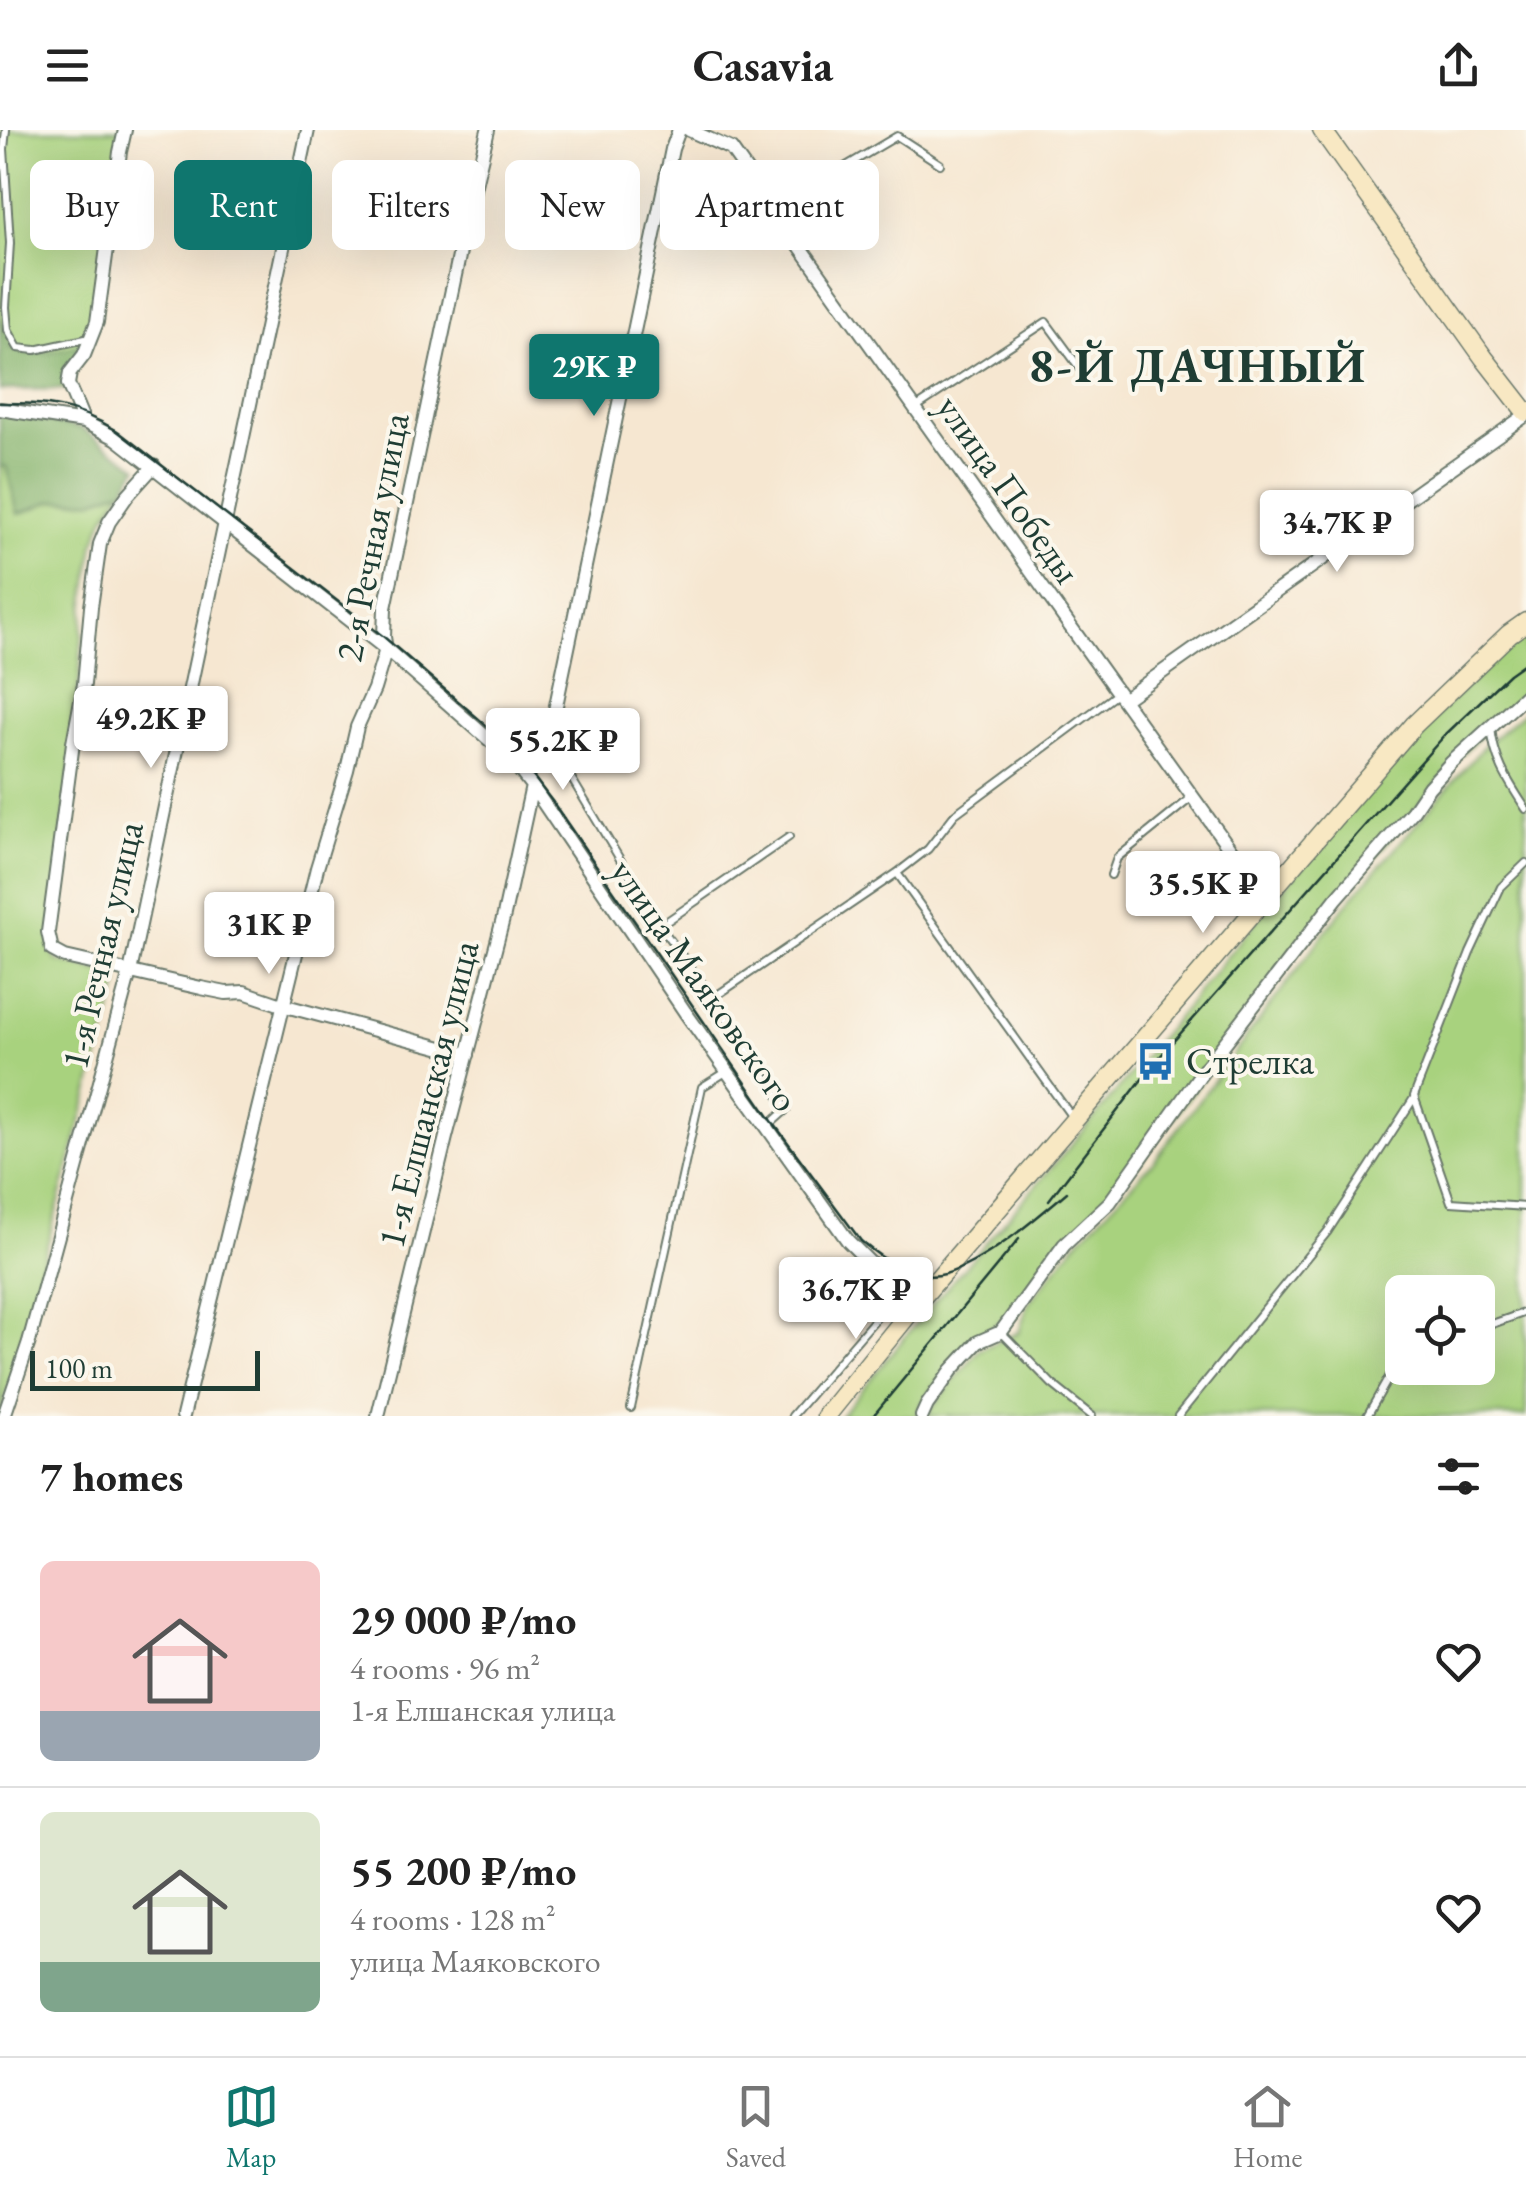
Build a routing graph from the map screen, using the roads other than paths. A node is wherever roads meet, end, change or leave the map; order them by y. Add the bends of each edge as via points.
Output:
1 (6, 130) edge
2 (125, 130) edge
3 (308, 130) edge
4 (488, 130) edge
5 (679, 130) edge
6 (689, 130) edge
7 (1322, 130) edge
8 (739, 160) edge
9 (856, 160) edge
10 (940, 164) dead end
11 (803, 250) edge
12 (92, 338) junction
13 (1082, 371) dead end
14 (915, 408) junction
15 (0, 409) edge
16 (1526, 414) edge
17 (84, 422) junction
18 (154, 466) junction
19 (226, 524) junction
20 (1526, 622) edge
21 (386, 648) junction
22 (1526, 695) edge
23 (1121, 697) junction
24 (554, 720) joint
25 (1491, 726) junction
26 (532, 786) junction
27 (1193, 797) junction
28 (1526, 809) edge
29 (789, 838) dead end
30 (1526, 863) edge
31 (897, 873) junction
32 (1111, 876) dead end
33 (1266, 899) junction
34 (660, 926) junction
35 (130, 972) junction
36 (713, 998) junction
37 (282, 1005) junction
38 (468, 1055) junction
39 (728, 1071) junction
40 (1414, 1096) junction
41 (1074, 1121) junction
42 (767, 1127) junction
43 (1526, 1207) edge
44 (902, 1287) junction
45 (923, 1296) junction
46 (1526, 1312) edge
47 (1495, 1323) edge
48 (1001, 1332) junction
49 (1385, 1384) edge
50 (631, 1408) dead end
51 (4, 1416) edge
52 (183, 1416) edge
53 (378, 1416) edge
54 (792, 1416) edge
55 (826, 1416) edge
56 (922, 1416) edge
57 (1092, 1416) edge
58 (1178, 1416) edge
59 (1367, 1416) edge

1 - 12 lane via 8,330 18,348 35,350
2 - 12 street
3 - 19 street, 1-я Речная улица
4 - 21 street, 2-я Речная улица via 385,608
5 - 24 street
6 - 8 street, улица Победы via 731,148
7 - 16 main road
9 - 10 lane via 897,136
11 - 14 street, улица Победы
12 - 17 street via 68,384
13 - 14 lane via 1046,322
14 - 23 street, улица Победы
15 - 17 street, улица Маяковского
16 - 23 street
17 - 18 street, улица Маяковского
18 - 19 street, улица Маяковского
18 - 35 street via 127,496 100,544 48,932 52,950 65,957
19 - 21 street, улица Маяковского
19 - 35 street, 1-я Речная улица
20 - 33 main road via 1414,725
21 - 26 street, улица Маяковского via 510,758
21 - 37 street, 2-я Речная улица via 357,727
22 - 25 street
23 - 27 street, улица Победы
23 - 31 lane via 955,814 928,849
24 - 34 lane via 561,761
25 - 28 lane via 1493,749
25 - 48 street via 1451,762 1336,900 1110,1202 1064,1245
26 - 38 street, 1-я Елшанская улица
26 - 39 street, улица Маяковского
27 - 32 lane via 1117,858
27 - 33 street, улица Победы
29 - 34 lane
30 - 40 lane via 1501,887
31 - 36 lane
31 - 41 lane
33 - 41 main road
34 - 36 lane
35 - 37 street
35 - 51 street, 1-я Речная улица
36 - 42 lane via 787,1109
37 - 38 street
37 - 52 street, 2-я Речная улица
38 - 53 street, 1-я Елшанская улица
39 - 42 street, улица Маяковского
39 - 50 lane via 702,1087
40 - 43 lane via 1452,1202
40 - 58 lane via 1328,1231
41 - 45 main road
42 - 44 street, улица Маяковского via 848,1241
44 - 45 street, улица Маяковского
44 - 54 lane
45 - 55 main road
46 - 47 lane
48 - 56 street via 978,1342
48 - 57 lane
49 - 59 lane

